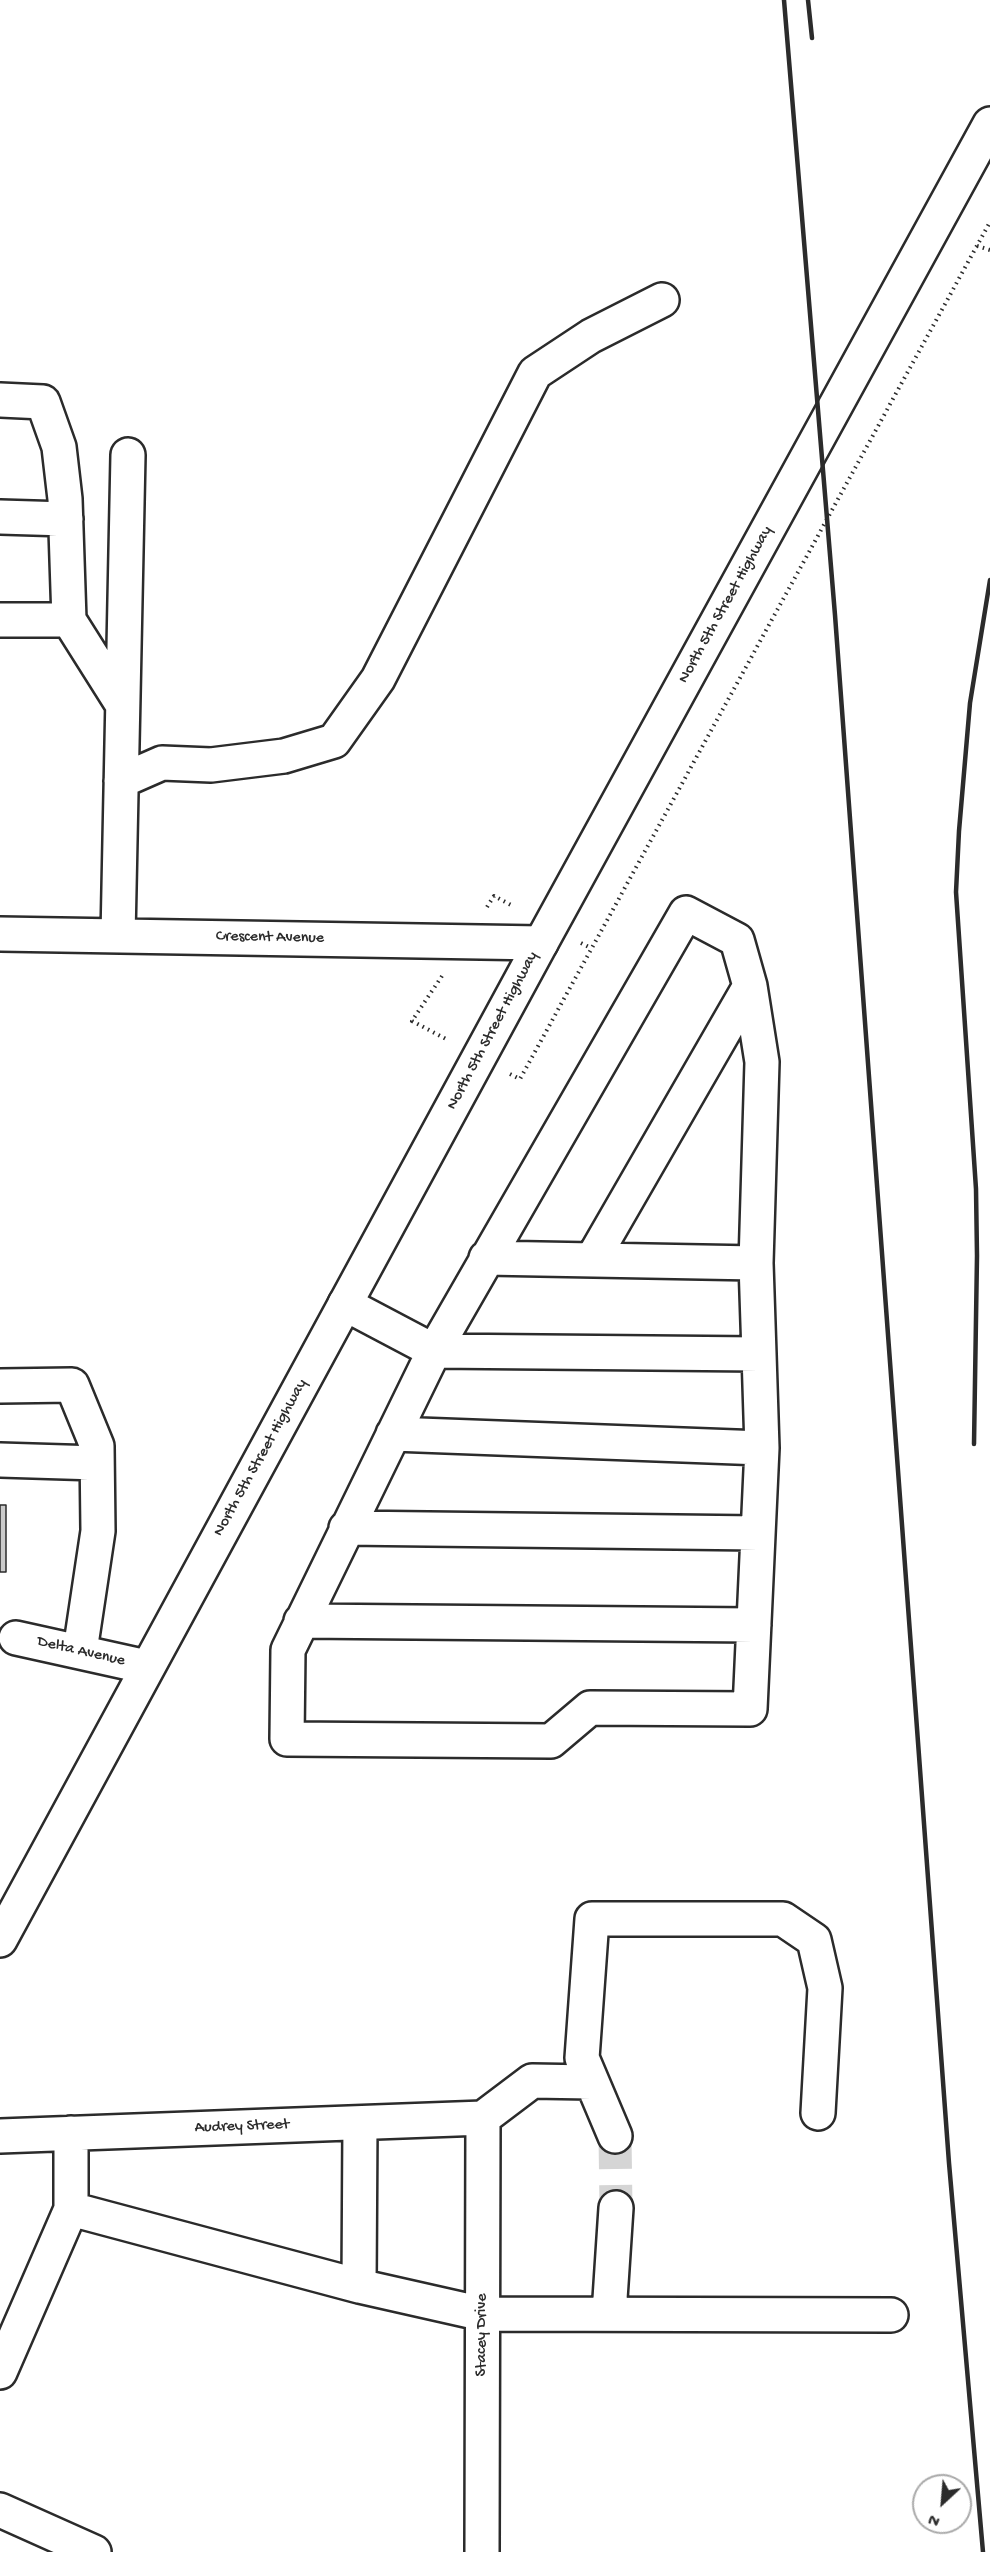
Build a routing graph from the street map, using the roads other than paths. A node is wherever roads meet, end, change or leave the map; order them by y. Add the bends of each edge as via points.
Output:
1 (990, 124) edge
2 (662, 300) dead end
3 (0, 400) edge
4 (128, 455) dead end
5 (0, 518) edge
6 (66, 519) junction
7 (0, 620) edge
8 (69, 620) junction
9 (122, 705) junction
10 (121, 782) junction
11 (0, 934) edge
12 (118, 936) junction
13 (541, 943) junction
14 (750, 986) junction
15 (486, 1258) junction
16 (592, 1260) junction
17 (756, 1263) junction
18 (345, 1304) junction
19 (434, 1351) junction
20 (759, 1354) junction
21 (0, 1386) edge
22 (393, 1434) junction
23 (762, 1448) junction
24 (0, 1460) edge
25 (97, 1463) junction
26 (346, 1528) junction
27 (758, 1533) junction
28 (301, 1621) junction
29 (753, 1625) junction
30 (16, 1638) dead end
31 (80, 1651) junction
32 (147, 1667) junction
33 (0, 1940) edge
34 (591, 2082) junction
35 (818, 2113) dead end
36 (483, 2118) junction
37 (360, 2122) junction
38 (71, 2133) junction
39 (615, 2136) tunnel mouth
40 (2, 2141) edge
41 (616, 2208) tunnel mouth
42 (71, 2209) junction
43 (359, 2286) junction
44 (483, 2314) junction
45 (609, 2314) junction
46 (891, 2315) dead end
47 (0, 2373) edge
48 (0, 2510) edge
49 (94, 2552) edge
50 (483, 2552) edge

1 - 13 main road, North 5th Street Highway
2 - 10 main road via 591,336 535,373 378,679 334,741 284,756 211,765 162,763
3 - 6 main road via 43,402 59,447
4 - 9 main road
5 - 6 main road
6 - 8 main road
7 - 8 main road
8 - 9 main road
9 - 10 main road
10 - 12 main road
11 - 12 main road, Crescent Avenue
12 - 13 main road, Crescent Avenue
13 - 18 main road, North 5th Street Highway
14 - 15 main road via 737,940 686,913
14 - 16 main road
14 - 17 main road via 762,1062
15 - 16 main road
15 - 19 main road
16 - 17 main road
17 - 20 main road
18 - 19 main road
18 - 32 main road, North 5th Street Highway
19 - 20 main road
19 - 22 main road
20 - 23 main road
21 - 25 main road via 72,1385 97,1446
22 - 23 main road
22 - 26 main road
23 - 27 main road
24 - 25 main road
25 - 31 main road via 98,1532
26 - 27 main road
26 - 28 main road
27 - 29 main road
28 - 29 main road
28 - 29 main road via 288,1650 287,1739 551,1741 590,1708 750,1709
30 - 31 main road, Delta Avenue
31 - 32 main road, Delta Avenue
32 - 33 main road, North 5th Street Highway
34 - 35 main road via 582,2058 592,1919 783,1919 814,1940 825,1988
34 - 36 main road via 532,2081
34 - 39 main road
36 - 37 main road, Audrey Street
36 - 44 main road, Stacey Drive
37 - 38 main road, Audrey Street
37 - 43 main road
38 - 40 main road, Audrey Street
38 - 42 main road
41 - 45 main road
42 - 43 main road
42 - 47 main road
43 - 44 main road
44 - 45 main road
44 - 50 main road, Stacey Drive
45 - 46 main road
48 - 49 main road

